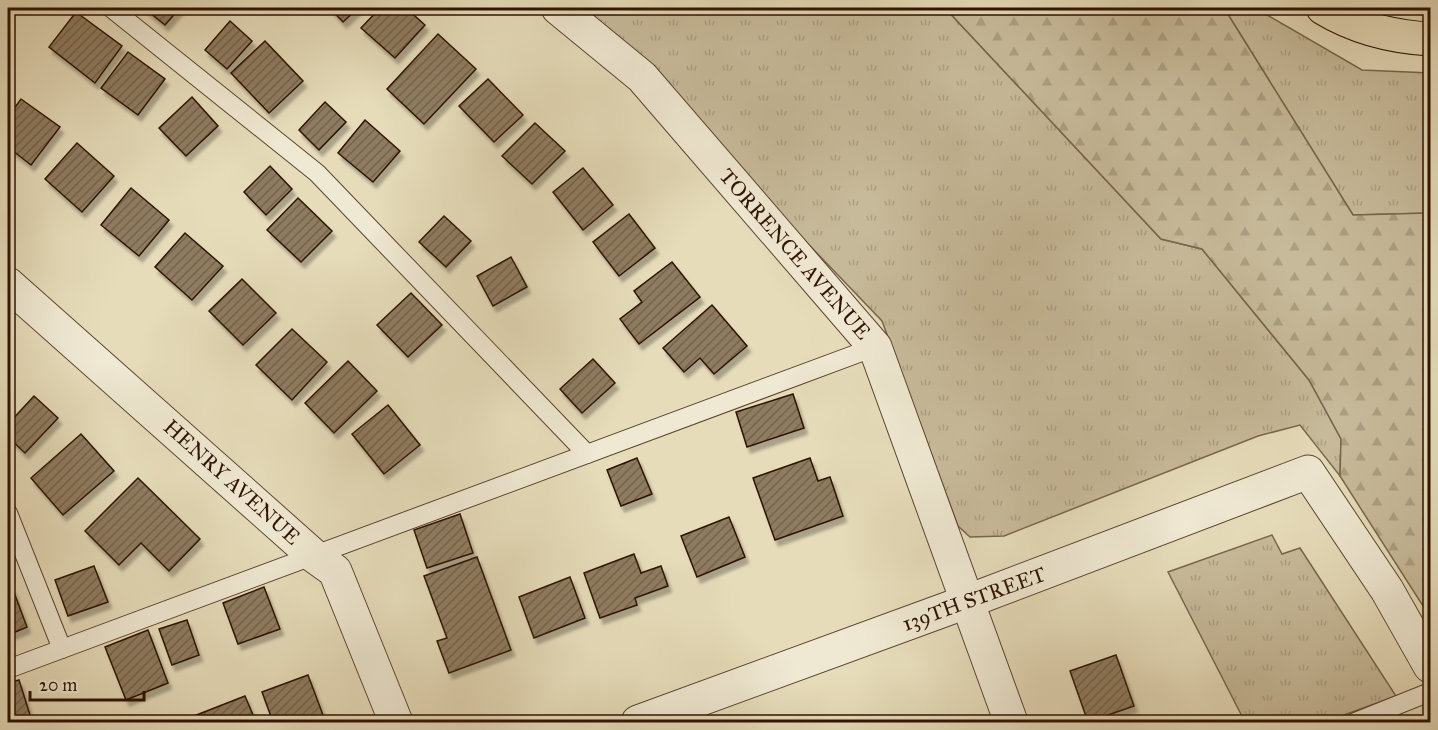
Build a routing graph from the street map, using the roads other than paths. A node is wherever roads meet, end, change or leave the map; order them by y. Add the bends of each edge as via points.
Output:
1 (111, 8) edge
2 (558, 8) edge
3 (1323, 8) edge
4 (1431, 39) edge
5 (8, 284) edge
6 (875, 347) junction
7 (586, 454) junction
8 (8, 513) edge
9 (314, 556) junction
10 (966, 602) junction
11 (62, 649) junction
12 (1431, 666) edge
13 (8, 669) edge
14 (1431, 692) edge
15 (396, 723) edge
16 (638, 723) edge
17 (1011, 723) edge
18 (1355, 723) edge

1 - 7 lane via 316,173
2 - 6 street, TORRENCE AVENUE via 642,77
3 - 4 highway via 1344,20 1400,38
5 - 9 street, HENRY AVENUE
6 - 7 lane
6 - 10 street, TORRENCE AVENUE
7 - 9 lane
8 - 11 lane
9 - 11 lane
9 - 15 street, HENRY AVENUE via 335,570
10 - 12 street, 139TH STREET via 1308,472 1387,590
10 - 16 street, 139TH STREET
10 - 17 street, TORRENCE AVENUE
11 - 13 lane
14 - 18 lane

